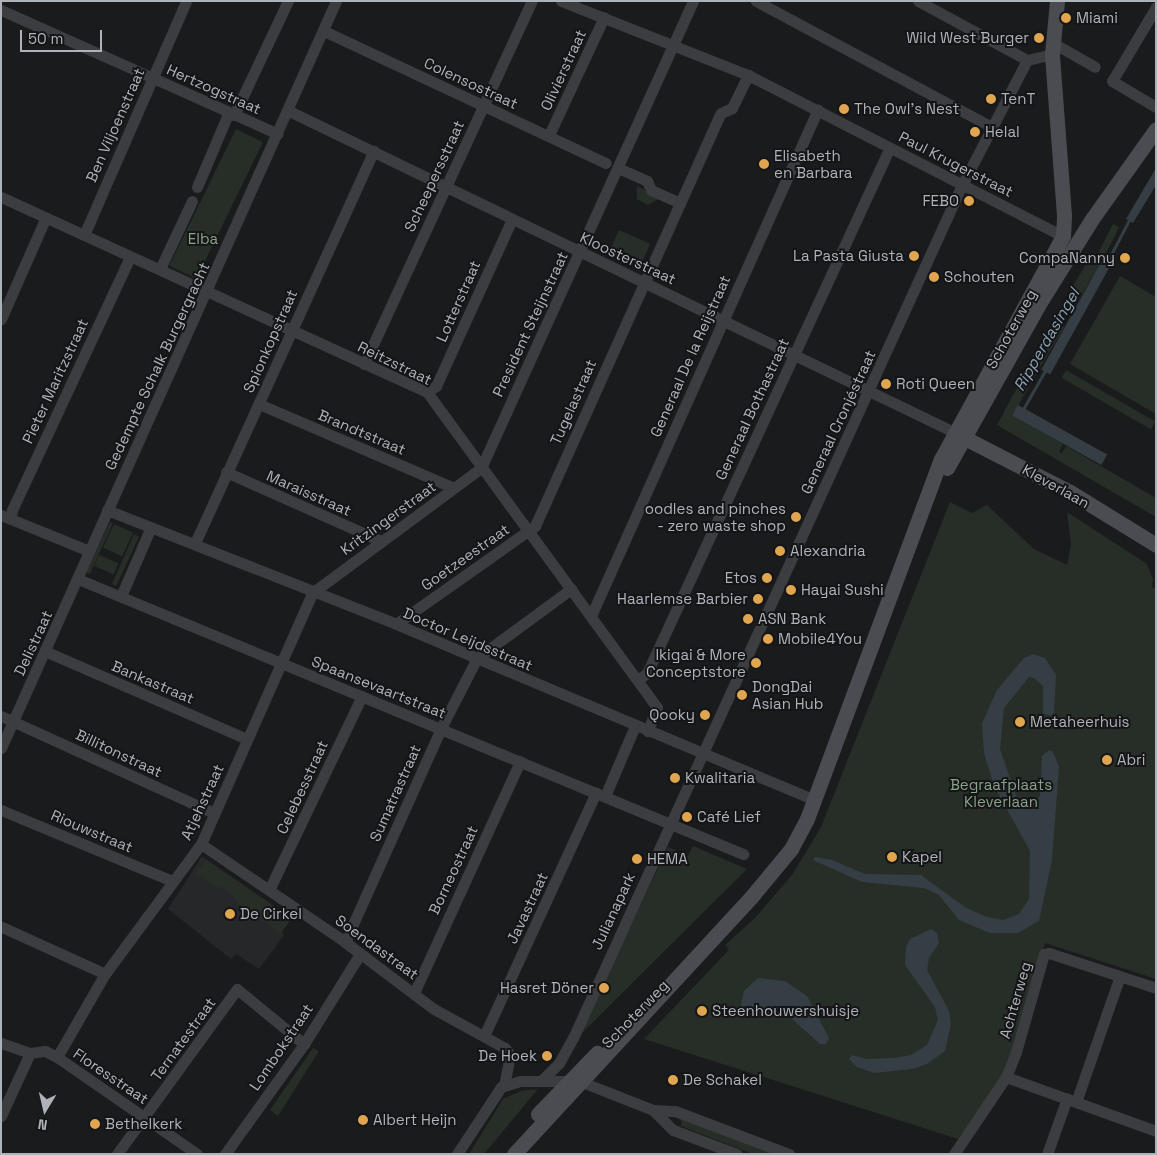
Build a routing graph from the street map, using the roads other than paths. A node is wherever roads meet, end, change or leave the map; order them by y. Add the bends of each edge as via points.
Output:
1 (186, 1) edge
2 (288, 1) edge
3 (336, 1) edge
4 (532, 1) edge
5 (561, 1) edge
6 (693, 1) edge
7 (756, 1) edge
8 (918, 1) edge
9 (1057, 1) edge
10 (1156, 7) edge
11 (1, 10) edge
12 (604, 17) junction
13 (1151, 24) edge
14 (324, 31) junction
15 (673, 45) junction
16 (1053, 48) junction
17 (1027, 60) junction
18 (1095, 67) dead end
19 (748, 75) junction
20 (153, 78) junction
21 (483, 105) junction
22 (1156, 107) edge
23 (818, 109) junction
24 (289, 111) junction
25 (231, 114) junction
26 (992, 127) junction
27 (1156, 129) edge
28 (278, 134) junction
29 (549, 135) junction
30 (890, 147) junction
31 (374, 151) junction
32 (606, 163) dead end
33 (618, 168) junction
34 (962, 184) junction
35 (445, 186) junction
36 (197, 187) dead end
37 (1, 197) edge
38 (192, 201) dead end
39 (680, 203) junction
40 (1064, 215) junction
41 (46, 217) junction
42 (512, 219) junction
43 (1092, 219) junction
44 (84, 234) junction
45 (1063, 236) junction
46 (579, 253) junction
47 (130, 257) junction
48 (160, 269) junction
49 (643, 282) junction
50 (208, 293) junction
51 (1042, 299) junction
52 (723, 319) junction
53 (1, 320) edge
54 (290, 331) junction
55 (793, 354) junction
56 (364, 364) junction
57 (427, 392) junction
58 (868, 392) junction
59 (258, 404) junction
60 (959, 434) junction
61 (481, 468) junction
62 (226, 472) junction
63 (454, 488) junction
64 (108, 510) junction
65 (6, 517) edge
66 (151, 527) junction
67 (527, 532) junction
68 (381, 541) junction
69 (195, 543) junction
70 (1156, 545) edge
71 (89, 551) junction
72 (78, 579) junction
73 (571, 589) junction
74 (312, 593) junction
75 (121, 596) junction
76 (592, 616) junction
77 (396, 624) junction
78 (46, 652) junction
79 (477, 658) junction
80 (281, 663) junction
81 (638, 680) junction
82 (362, 696) junction
83 (1, 716) edge
84 (12, 721) junction
85 (635, 726) junction
86 (441, 728) junction
87 (648, 732) junction
88 (247, 739) junction
89 (1, 748) edge
90 (702, 753) junction
91 (520, 761) junction
92 (601, 795) junction
93 (812, 799) junction
94 (1, 810) edge
95 (214, 813) junction
96 (670, 822) junction
97 (201, 844) junction
98 (743, 854) dead end
99 (172, 881) junction
100 (269, 890) junction
101 (1, 926) edge
102 (345, 942) junction
103 (360, 954) junction
104 (106, 974) junction
105 (1120, 976) junction
106 (1156, 988) edge
107 (414, 992) junction
108 (484, 1036) junction
109 (1, 1042) edge
110 (304, 1044) junction
111 (30, 1053) junction
112 (58, 1057) junction
113 (581, 1076) junction
114 (1006, 1076) junction
115 (542, 1080) junction
116 (567, 1081) junction
117 (504, 1085) junction
118 (1072, 1100) junction
119 (653, 1110) junction
120 (1, 1116) edge
121 (145, 1117) junction
122 (1156, 1131) edge
123 (117, 1154) edge
124 (197, 1154) edge
125 (225, 1154) edge
126 (457, 1154) edge
127 (506, 1154) edge
128 (514, 1154) edge
129 (737, 1154) edge
130 (789, 1154) edge
131 (954, 1154) edge
132 (1047, 1154) edge

1 - 20 street, Ben Viljoenstraat
2 - 25 street
3 - 14 street, Gedempte Schalk Burgergracht
4 - 21 street, Scheepersstraat
5 - 12 street, Paul Krugerstraat
6 - 15 street, President Steijnstraat
7 - 26 street
8 - 17 street
9 - 16 main road, Schoterweg
10 - 13 street
11 - 20 street, Hertzogstraat
12 - 15 street, Paul Krugerstraat
12 - 29 street, Olivierstraat
13 - 22 street via 1112,81
14 - 21 street, Colensostraat
14 - 24 street, Gedempte Schalk Burgergracht
15 - 19 street, Paul Krugerstraat
15 - 33 street, President Steijnstraat
16 - 17 street
16 - 18 street
16 - 40 main road, Schoterweg
17 - 26 street, Generaal Cronjéstraat
19 - 23 street, Paul Krugerstraat
19 - 39 street via 732,108 721,113
20 - 25 street, Hertzogstraat
20 - 44 street, Ben Viljoenstraat
21 - 29 street, Colensostraat
21 - 35 street, Scheepersstraat
23 - 30 street, Paul Krugerstraat
23 - 52 street, Generaal De la Reijstraat
24 - 28 street, Gedempte Schalk Burgergracht
24 - 31 street, Kloosterstraat
25 - 28 street, Hertzogstraat
25 - 36 street
26 - 34 street, Generaal Cronjéstraat
27 - 43 main road, Schoterweg
28 - 50 street, Gedempte Schalk Burgergracht
29 - 32 street, Colensostraat
30 - 34 street, Paul Krugerstraat
30 - 55 street, Generaal Bothastraat
31 - 35 street, Kloosterstraat
31 - 54 street, Spionkopstraat
33 - 39 street via 648,181 651,190
33 - 46 street, President Steijnstraat
34 - 45 street, Paul Krugerstraat
34 - 58 street, Generaal Cronjéstraat
35 - 42 street, Kloosterstraat
35 - 56 street, Scheepersstraat
37 - 41 street, Reitzstraat
38 - 48 street
39 - 49 street, Tugelastraat
40 - 43 main road
40 - 45 main road, Schoterweg
41 - 44 street, Reitzstraat
41 - 53 street
42 - 46 street, Kloosterstraat
42 - 57 street, Lotterstraat via 436,386
43 - 51 main road, Schoterweg
44 - 47 street, Reitzstraat
45 - 51 main road via 1064,252
45 - 60 main road, Schoterweg
46 - 49 street, Kloosterstraat
46 - 61 street, President Steijnstraat
47 - 48 street, Reitzstraat
47 - 65 street, Pieter Maritzstraat
48 - 50 street, Reitzstraat
49 - 52 street, Kloosterstraat
49 - 67 street, Tugelastraat via 535,526
50 - 54 street, Reitzstraat
50 - 64 street, Gedempte Schalk Burgergracht
51 - 60 main road, Schoterweg
52 - 55 street, Kloosterstraat
52 - 76 street, Generaal De la Reijstraat
54 - 56 street, Reitzstraat
54 - 59 street, Spionkopstraat
55 - 58 street, Kloosterstraat
55 - 81 street, Generaal Bothastraat via 647,673
56 - 57 street, Reitzstraat
57 - 61 street, Reitzstraat
58 - 60 street, Kloosterstraat
58 - 90 street, Generaal Cronjéstraat
59 - 62 street, Spionkopstraat
59 - 63 street, Brandtstraat
60 - 70 main road, Kleverlaan via 1070,492
60 - 93 main road, Schoterweg via 918,520 917,530 841,723 840,734
61 - 63 street, Kritzingerstraat
61 - 67 street, Reitzstraat
62 - 68 street, Maraisstraat
62 - 69 street, Spionkopstraat
63 - 68 street, Kritzingerstraat
64 - 66 street, Doctor Leijdsstraat
64 - 71 street, Gedempte Schalk Burgergracht
65 - 71 street
66 - 69 street, Doctor Leijdsstraat
66 - 75 street
67 - 73 street, Reitzstraat
67 - 77 street, Goetzeestraat
68 - 74 street, Kritzingerstraat
69 - 74 street, Doctor Leijdsstraat
71 - 72 street, Delistraat
72 - 75 street, Spaansevaartstraat
72 - 78 street, Delistraat
73 - 76 street, Reitzstraat
73 - 79 street
74 - 77 street, Doctor Leijdsstraat
74 - 80 street, Atjehstraat
75 - 80 street, Spaansevaartstraat
76 - 81 street, Reitzstraat
77 - 79 street, Doctor Leijdsstraat
78 - 84 street, Delistraat
78 - 88 street, Bankastraat
79 - 85 street, Doctor Leijdsstraat
79 - 86 street, Sumatrastraat
80 - 82 street, Spaansevaartstraat
80 - 88 street, Atjehstraat
81 - 87 street, Reitzstraat via 657,707
82 - 86 street, Spaansevaartstraat
82 - 100 street, Celebesstraat
83 - 84 street, Billitonstraat
84 - 89 street, Delistraat
84 - 95 street, Billitonstraat
85 - 87 street, Doctor Leijdsstraat
85 - 92 street, Javastraat
86 - 91 street, Spaansevaartstraat
86 - 102 street, Sumatrastraat
87 - 90 street, Doctor Leijdsstraat
88 - 95 street, Atjehstraat
90 - 93 street, Doctor Leijdsstraat
90 - 96 street, Generaal Cronjéstraat
91 - 92 street, Spaansevaartstraat
91 - 107 street, Borneostraat
92 - 96 street, Spaansevaartstraat
92 - 108 street, Javastraat
93 - 113 main road, Schoterweg via 791,849 752,896 703,948 698,958
94 - 99 street, Riouwstraat
95 - 97 street, Atjehstraat
96 - 98 street
96 - 115 street, Julianapark via 565,1054
97 - 99 street, Atjehstraat
97 - 100 street, Soendastraat
99 - 104 street, Atjehstraat
100 - 102 street, Soendastraat
101 - 104 street
102 - 103 street, Soendastraat
103 - 107 street, Soendastraat
103 - 110 street, Lombokstraat
104 - 112 street, Atjehstraat
105 - 106 street, Achterweg
105 - 114 street, Achterweg via 1044,954
105 - 118 street
107 - 108 street, Soendastraat via 434,1009
108 - 117 street, Soendastraat via 509,1053
109 - 111 street, Floresstraat
110 - 121 street, Ternatestraat via 237,989
110 - 125 street, Lombokstraat
111 - 112 street, Floresstraat via 45,1051
111 - 120 street
112 - 121 street, Floresstraat
113 - 116 main road, Schoterweg
113 - 119 street
113 - 128 main road
114 - 118 street
114 - 131 street, Achterweg via 996,1096
115 - 116 street
115 - 117 street
116 - 127 main road, Schoterweg
117 - 126 street via 498,1089
118 - 122 street
118 - 132 street
119 - 129 street via 674,1130
119 - 130 street via 675,1111
121 - 123 street, Ternatestraat
121 - 124 street, Floresstraat

